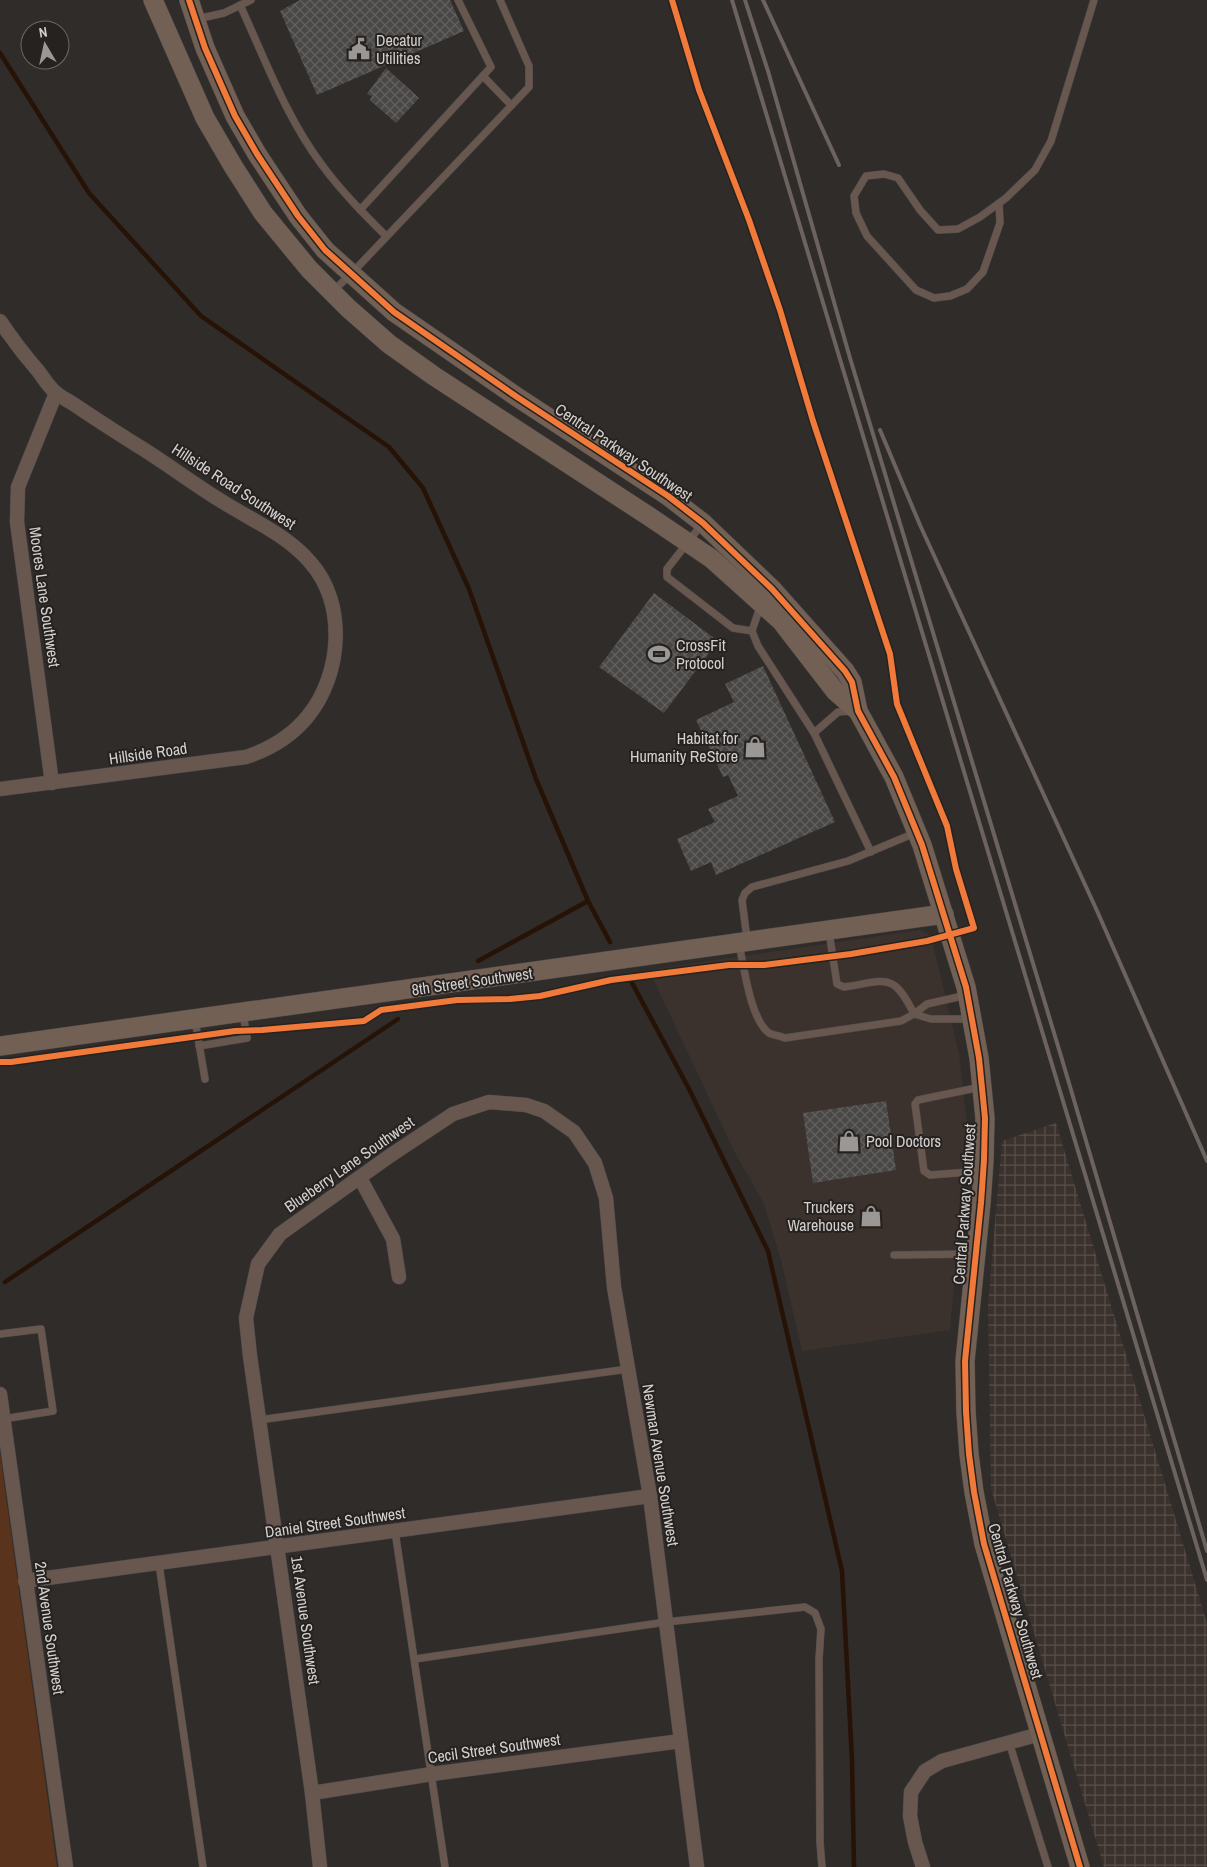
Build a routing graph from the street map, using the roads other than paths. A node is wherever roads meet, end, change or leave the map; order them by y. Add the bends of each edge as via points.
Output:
1 (153, 0) edge
2 (188, 0) edge
3 (251, 0) edge
4 (458, 0) edge
5 (500, 0) edge
6 (1094, 0) edge
7 (240, 5) junction
8 (196, 20) junction
9 (483, 76) junction
10 (511, 105) junction
11 (999, 203) junction
12 (360, 210) junction
13 (386, 236) junction
14 (351, 274) junction
15 (332, 292) junction
16 (0, 321) edge
17 (56, 393) junction
18 (703, 523) junction
19 (687, 542) junction
20 (761, 603) junction
21 (752, 631) junction
22 (858, 711) junction
23 (295, 730) joint
24 (814, 734) junction
25 (52, 783) junction
26 (0, 789) edge
27 (917, 833) junction
28 (871, 852) junction
29 (944, 914) junction
30 (828, 931) junction
31 (743, 943) junction
32 (967, 995) junction
33 (243, 1013) junction
34 (914, 1014) junction
35 (195, 1019) junction
36 (972, 1019) junction
37 (0, 1046) edge
38 (200, 1046) junction
39 (205, 1079) dead end
40 (982, 1087) junction
41 (526, 1105) joint
42 (984, 1171) junction
43 (360, 1178) junction
44 (976, 1254) junction
45 (894, 1255) dead end
46 (398, 1277) dead end
47 (246, 1318) joint
48 (0, 1334) edge
49 (628, 1369) junction
50 (0, 1394) edge
51 (3, 1419) junction
52 (259, 1420) junction
53 (650, 1496) junction
54 (395, 1531) junction
55 (278, 1548) junction
56 (159, 1564) junction
57 (25, 1581) junction
58 (666, 1622) junction
59 (415, 1660) junction
60 (1040, 1734) junction
61 (681, 1741) junction
62 (1009, 1742) junction
63 (432, 1774) junction
64 (312, 1793) junction
65 (66, 1867) edge
66 (203, 1867) edge
67 (320, 1867) edge
68 (445, 1867) edge
69 (696, 1867) edge
70 (822, 1867) edge
71 (923, 1867) edge
72 (1048, 1867) edge
73 (1080, 1867) edge

1 - 15 street, Central Parkway Southwest via 205,118 232,166 263,213
2 - 8 street, Central Parkway Southwest
3 - 7 lane
4 - 9 lane via 491,67
5 - 10 lane via 529,66 529,86
6 - 11 lane via 1051,142 1035,170
7 - 8 lane
7 - 12 lane via 287,109 321,165
8 - 14 street, Central Parkway Southwest via 235,116 257,154 298,216 325,250
9 - 10 lane
9 - 12 lane
10 - 13 lane
11 - 11 lane via 958,229 938,230 898,178 884,174 866,176 854,196 856,213 867,236 916,290 934,298 967,289 983,272 1000,223
12 - 13 lane
13 - 14 lane
14 - 15 lane
14 - 18 street, Central Parkway Southwest via 408,322 668,496
15 - 19 street, Central Parkway Southwest via 389,344 434,376
16 - 17 street, Hillside Road Southwest
17 - 23 street, Hillside Road Southwest via 285,539 312,563 329,596 335,622 335,650 326,686 308,717
17 - 25 street, Moores Lane Southwest via 18,487 17,522
18 - 19 lane
18 - 22 street, Central Parkway Southwest via 772,589 845,670 852,682
19 - 20 street, Central Parkway Southwest via 712,559
19 - 21 lane via 667,569 667,577 733,628
20 - 21 lane
20 - 22 street, Central Parkway Southwest via 781,621 835,691
21 - 24 lane via 758,646
22 - 24 lane via 838,712
22 - 27 street, Central Parkway Southwest via 894,777
23 - 25 street, Hillside Road via 264,751 246,757
24 - 28 lane
25 - 26 street, Hillside Road
27 - 28 lane
27 - 29 street, Central Parkway Southwest
28 - 31 lane via 744,892
29 - 30 street, 8th Street Southwest
29 - 32 street, Central Parkway Southwest
30 - 31 street, 8th Street Southwest
30 - 34 lane via 837,984 887,981 898,986
31 - 33 street, 8th Street Southwest
31 - 34 lane via 751,1001 758,1018 770,1033 785,1038 901,1021
32 - 34 lane via 926,1004
32 - 36 street, Central Parkway Southwest
33 - 35 street, 8th Street Southwest
33 - 38 lane via 247,1038
34 - 36 lane via 931,1019
35 - 37 street, 8th Street Southwest
35 - 38 lane
36 - 40 street, Central Parkway Southwest
38 - 39 lane
40 - 42 street, Central Parkway Southwest
40 - 42 lane via 918,1100 916,1104 924,1171 930,1175
41 - 43 street, Blueberry Lane Southwest via 489,1102 453,1114
41 - 49 street, Newman Avenue Southwest via 544,1111 574,1132 595,1163 606,1198 614,1287
42 - 44 street, Central Parkway Southwest
43 - 46 street via 392,1239
43 - 47 street, Blueberry Lane Southwest via 280,1234 258,1264
44 - 45 lane
44 - 60 street, Central Parkway Southwest via 965,1361 974,1492 984,1544
47 - 52 street, 1st Avenue Southwest
48 - 51 lane via 41,1329 53,1411
49 - 52 lane
49 - 53 street, Newman Avenue Southwest
50 - 51 street, 2nd Avenue Southwest
51 - 57 street, 2nd Avenue Southwest
52 - 55 street, 1st Avenue Southwest
53 - 54 street, Daniel Street Southwest
53 - 58 street, Newman Avenue Southwest
54 - 55 street, Daniel Street Southwest
54 - 59 lane
55 - 56 street, Daniel Street Southwest
55 - 64 street, 1st Avenue Southwest
56 - 57 street, Daniel Street Southwest
56 - 66 lane
57 - 65 street, 2nd Avenue Southwest
58 - 59 lane
58 - 61 street, Newman Avenue Southwest
58 - 70 lane via 805,1607 815,1613 821,1629
59 - 63 lane
60 - 62 street
60 - 73 street, Central Parkway Southwest
61 - 63 street, Cecil Street Southwest
61 - 69 street, Newman Avenue Southwest
62 - 71 street via 942,1762 926,1771 911,1792 910,1816
62 - 72 lane
63 - 64 street, Cecil Street Southwest
63 - 68 lane
64 - 67 street, 1st Avenue Southwest

